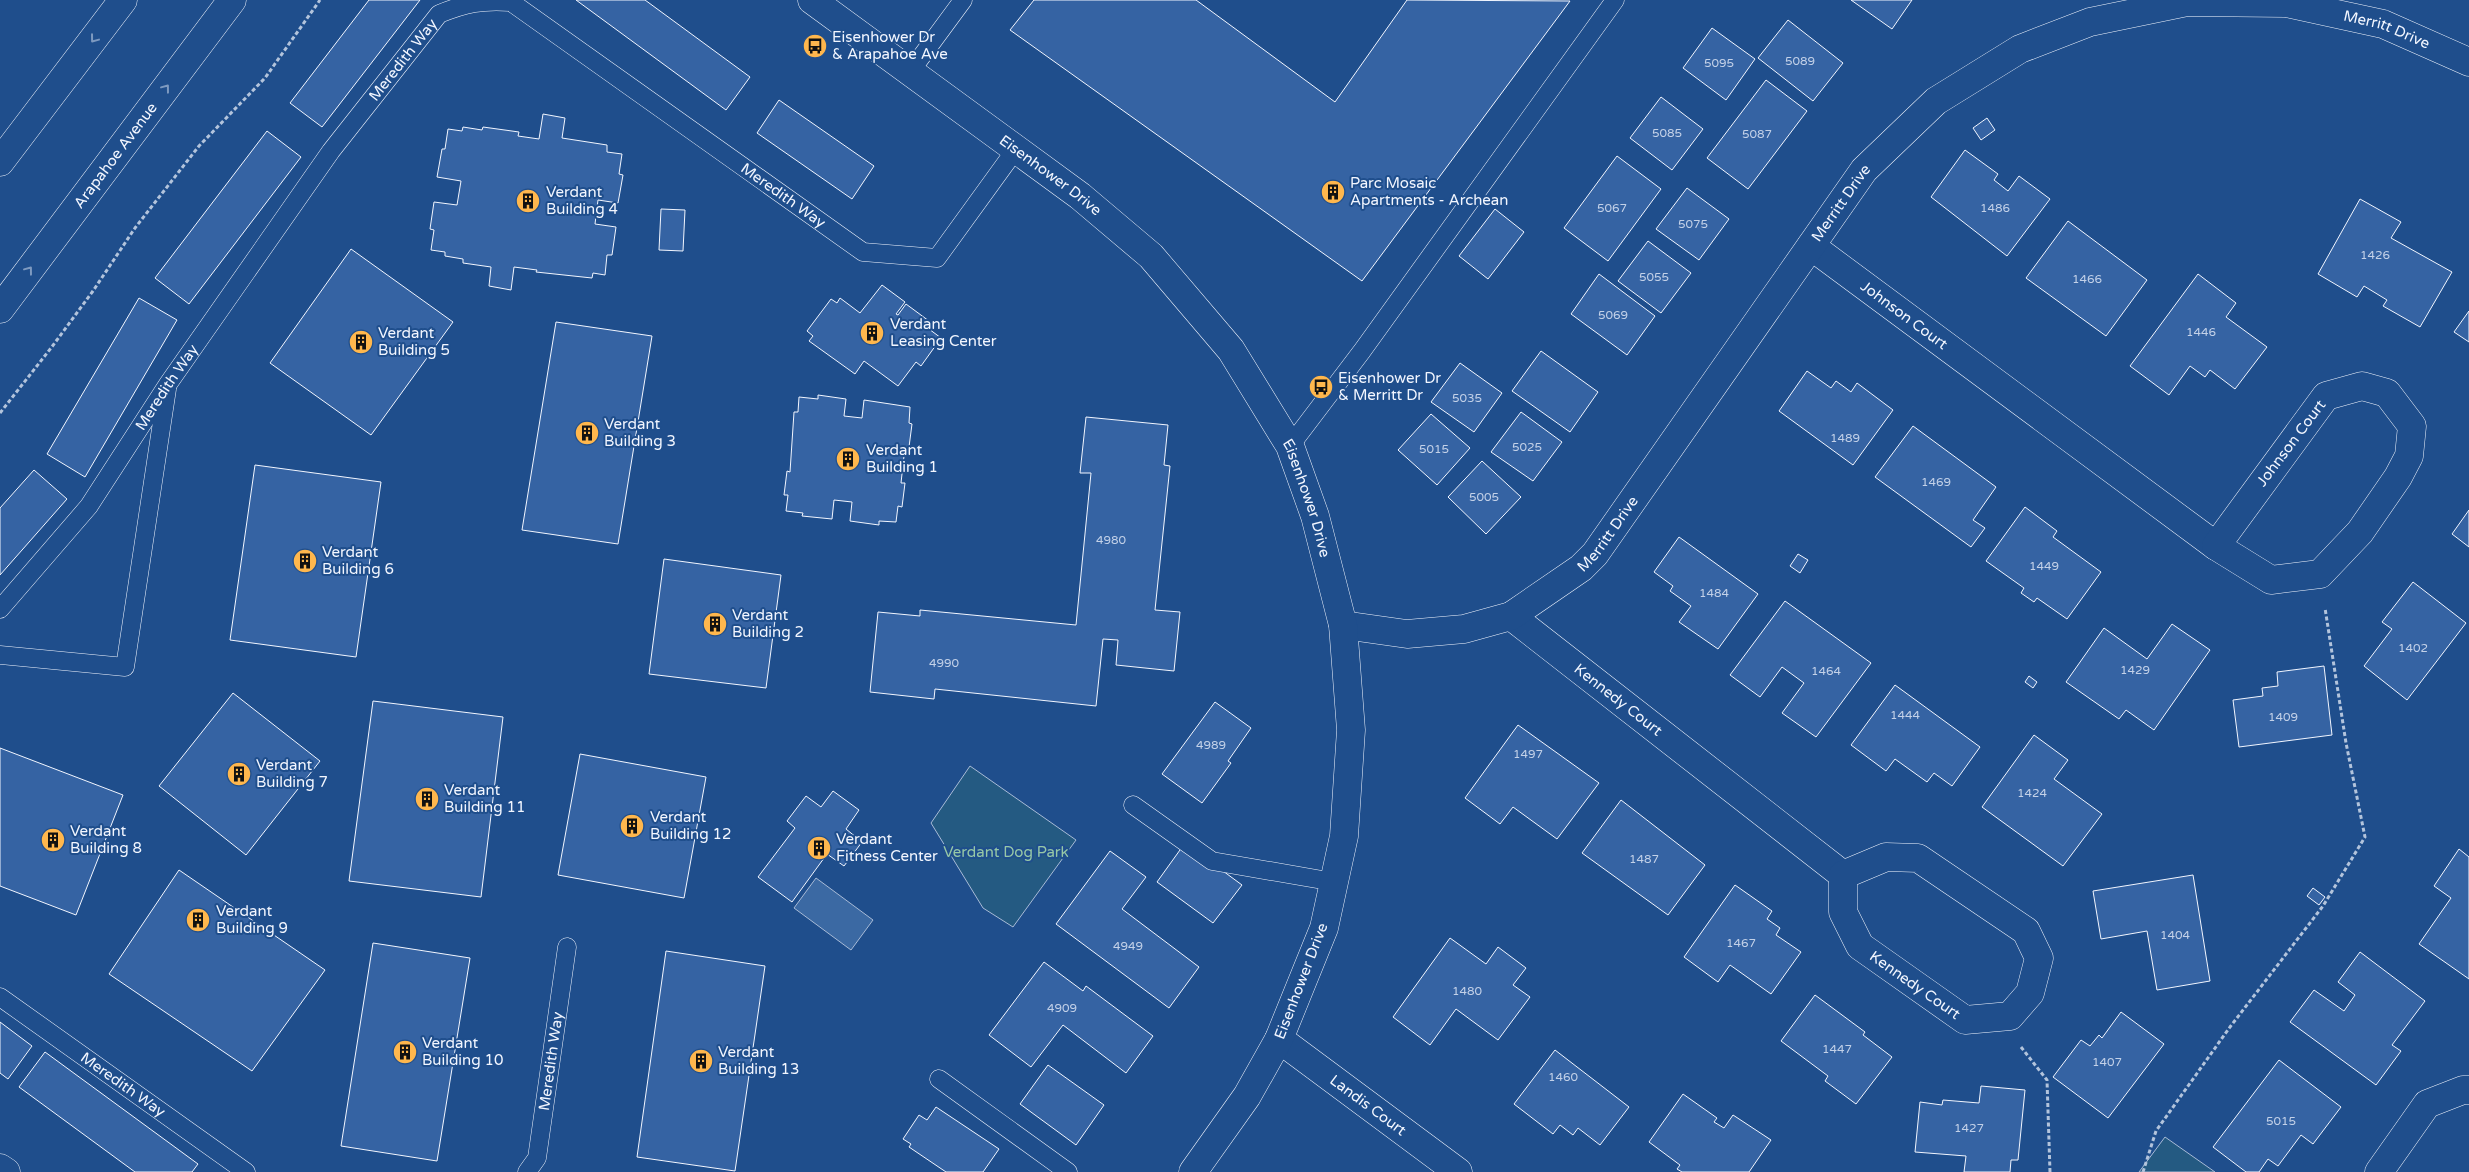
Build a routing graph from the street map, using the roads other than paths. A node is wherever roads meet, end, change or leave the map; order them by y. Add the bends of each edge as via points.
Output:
1 (123, 0) edge
2 (232, 0) edge
3 (812, 0) edge
4 (963, 0) edge
5 (1615, 0) edge
6 (2469, 62) edge
7 (910, 72) junction
8 (1016, 149) junction
9 (0, 162) edge
10 (1811, 246) junction
11 (0, 309) edge
12 (168, 384) junction
13 (1290, 446) junction
14 (2216, 546) junction
15 (0, 609) edge
16 (1511, 616) junction
17 (1343, 625) junction
18 (0, 655) edge
19 (1133, 805) dead end
20 (1843, 875) junction
21 (1334, 882) junction
22 (567, 947) dead end
23 (0, 997) edge
24 (1279, 1039) junction
25 (939, 1079) dead end
26 (2469, 1090) edge
27 (0, 1168) edge
28 (6, 1172) edge
29 (246, 1172) edge
30 (527, 1172) edge
31 (1068, 1172) edge
32 (1192, 1172) edge
33 (1458, 1172) edge
34 (2379, 1172) edge

1 -> 9 street
11 -> 2 street, Arapahoe Avenue
3 - 7 street, Eisenhower Drive
4 - 7 lane
5 - 13 lane
6 - 10 street, Merritt Drive via 2384,24 2286,3 2187,2 2090,22 2020,50 1936,102 1864,170
7 - 8 street, Eisenhower Drive
8 - 12 lane, Meredith Way via 937,258 863,252 511,2 484,0 462,4 439,14 331,151
8 - 13 street, Eisenhower Drive via 1080,196 1151,256 1232,350
10 - 14 street, Johnson Court
10 - 16 street, Merritt Drive via 1595,554 1581,568
12 - 15 lane, Meredith Way via 89,506
12 - 18 lane via 125,667
13 - 17 street, Eisenhower Drive via 1315,516
14 - 14 street, Johnson Court via 2326,396 2362,386 2387,393 2412,426 2409,456 2398,477 2360,532 2320,574 2271,580
16 - 17 street, Merritt Drive via 1464,629 1407,634
16 - 20 street, Kennedy Court
17 - 21 street, Eisenhower Drive via 1351,730 1344,836
19 - 21 lane via 1212,861
20 - 20 street, Kennedy Court via 1843,912 1860,946 1965,1020 2010,1016 2030,993 2039,958 2026,931 1918,858 1886,857
21 - 24 street, Eisenhower Drive via 1324,928
22 - 30 lane, Meredith Way via 537,1158
23 - 29 lane, Meredith Way
24 - 32 street, Eisenhower Drive via 1247,1096
24 - 33 street, Landis Court
25 - 31 lane
26 - 34 street via 2427,1104
27 - 28 street

